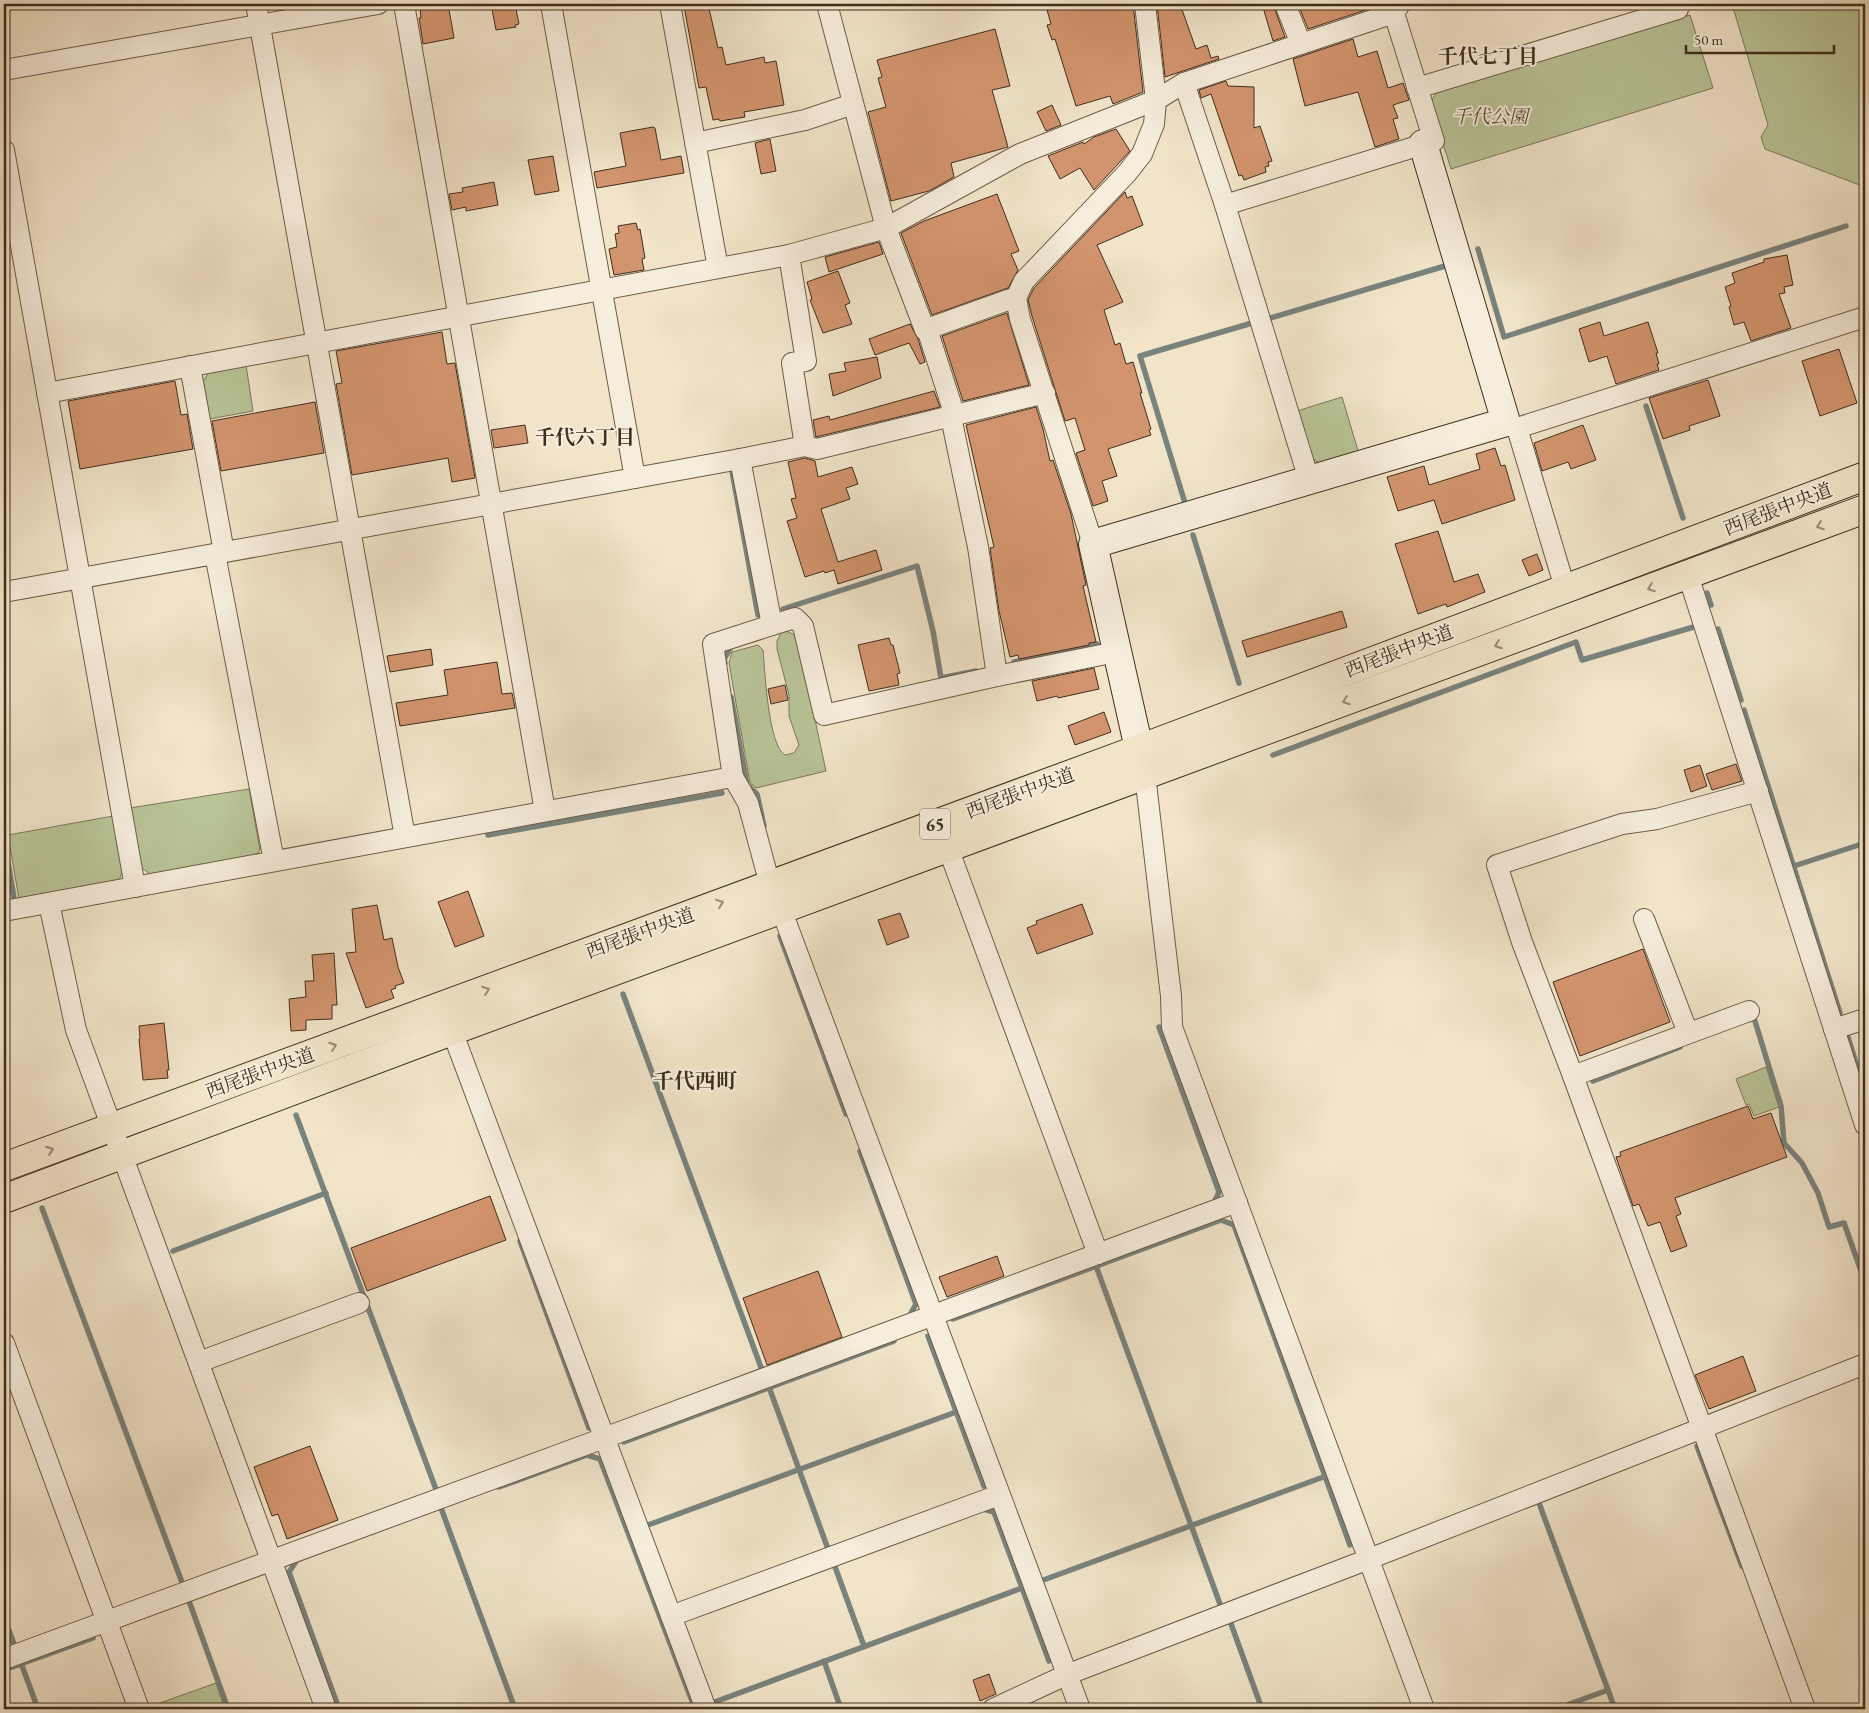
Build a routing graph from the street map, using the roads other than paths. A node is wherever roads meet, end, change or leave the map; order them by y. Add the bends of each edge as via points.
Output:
1 (256, 4) edge
2 (378, 4) edge
3 (404, 4) edge
4 (551, 4) edge
5 (670, 4) edge
6 (827, 4) edge
7 (1144, 4) edge
8 (1286, 4) edge
9 (1676, 4) edge
10 (1397, 8) edge
11 (259, 24) junction
12 (1301, 44) junction
13 (4, 70) edge
14 (1184, 83) junction
15 (1417, 88) junction
16 (1156, 100) junction
17 (853, 104) junction
18 (695, 144) junction
19 (1424, 144) junction
20 (4, 150) edge
21 (1225, 205) junction
22 (886, 228) junction
23 (789, 255) junction
24 (718, 268) junction
25 (602, 289) junction
26 (1016, 298) junction
27 (458, 316) junction
28 (1865, 317) edge
29 (928, 329) junction
30 (316, 343) junction
31 (190, 366) junction
32 (47, 393) junction
33 (1044, 393) junction
34 (953, 417) junction
35 (1512, 425) junction
36 (805, 446) junction
37 (740, 459) junction
38 (1865, 476) edge
39 (635, 478) junction
40 (1309, 480) junction
41 (492, 504) junction
42 (1865, 509) edge
43 (350, 530) junction
44 (1093, 544) junction
45 (219, 553) junction
46 (1688, 575) junction
47 (80, 579) junction
48 (1565, 588) junction
49 (4, 592) edge
50 (772, 625) junction
51 (1116, 652) junction
52 (997, 676) junction
53 (1139, 749) junction
54 (1145, 775) junction
55 (733, 777) junction
56 (1758, 791) junction
57 (545, 811) junction
58 (405, 837) junction
59 (948, 848) junction
60 (274, 862) junction
61 (770, 885) junction
62 (135, 887) junction
63 (49, 903) junction
64 (781, 910) junction
65 (4, 911) edge
66 (1644, 919) dead end
67 (1749, 1010) dead end
68 (1865, 1019) edge
69 (1834, 1029) junction
70 (452, 1031) junction
71 (1688, 1033) junction
72 (1573, 1076) junction
73 (1865, 1125) edge
74 (113, 1127) junction
75 (122, 1155) junction
76 (4, 1167) edge
77 (4, 1199) edge
78 (1237, 1202) junction
79 (1098, 1254) junction
80 (359, 1303) dead end
81 (932, 1316) junction
82 (4, 1343) edge
83 (199, 1362) junction
84 (1865, 1364) edge
85 (1700, 1428) junction
86 (604, 1438) junction
87 (999, 1495) junction
88 (1369, 1559) junction
89 (271, 1560) junction
90 (671, 1616) junction
91 (106, 1621) junction
92 (4, 1659) edge
93 (1066, 1675) junction
94 (139, 1709) edge
95 (326, 1709) edge
96 (706, 1709) edge
97 (993, 1709) edge
98 (1080, 1709) edge
99 (1424, 1709) edge
100 (1805, 1709) edge

1 - 11 street
2 - 11 street
3 - 27 street
4 - 25 street
5 - 18 street
6 - 17 street
7 - 16 street
8 - 12 street
9 - 15 street via 1678,9
10 - 12 street
10 - 15 street
11 - 13 street
11 - 30 street
12 - 14 street
14 - 16 street
14 - 21 street
15 - 19 street via 1434,141
16 - 22 street via 1020,154
16 - 26 street via 1154,124 1142,154 1024,281
17 - 18 street via 805,120
17 - 22 street
18 - 24 street
19 - 21 street
19 - 35 street
20 - 32 street
21 - 40 street
22 - 23 street
22 - 29 street via 925,330
23 - 24 street
23 - 36 street via 806,361 792,363
24 - 25 street
25 - 27 street
25 - 39 street
26 - 29 street
26 - 33 street
27 - 30 street
27 - 41 street
28 - 35 street
29 - 34 street
30 - 31 street
30 - 43 street
31 - 32 street
31 - 45 street
32 - 47 street
33 - 34 street
33 - 44 street
34 - 36 street via 817,449
34 - 52 street via 978,547
35 - 40 street
35 - 48 street
36 - 37 street
37 - 39 street
37 - 50 street
38 - 48 main road, 西尾張中央道 / 65
39 - 41 street
40 - 44 street
41 - 43 street
41 - 57 street
42 -> 46 main road, 西尾張中央道 / 65
43 - 45 street
43 - 58 street
44 - 51 street
45 - 47 street
45 - 60 street
46 -> 54 main road, 西尾張中央道 / 65
46 - 56 street
47 - 49 street
47 - 62 street
48 - 53 main road, 西尾張中央道 / 65
50 - 52 street via 795,618 803,626 824,715
50 - 55 street via 713,644
51 - 52 street
51 - 53 street
53 - 54 street
53 - 61 main road, 西尾張中央道 / 65
54 - 59 main road, 西尾張中央道 / 65
54 - 78 street via 1172,1027
55 - 57 street
55 - 61 street via 748,803
56 - 69 street
56 - 72 street via 1657,819 1622,824 1497,865 1522,942
57 - 58 street
58 - 60 street
59 - 64 main road, 西尾張中央道 / 65
59 - 79 street
60 - 62 street
74 -> 61 main road, 西尾張中央道 / 65
62 - 63 street
63 - 65 street
63 - 74 street via 76,1030
64 - 70 main road, 西尾張中央道 / 65
64 - 81 street
66 - 71 street
67 - 71 street
68 - 69 street
69 - 73 street
70 - 75 main road, 西尾張中央道 / 65
70 - 86 street
71 - 72 street
72 - 85 street
74 - 75 street
76 -> 74 main road, 西尾張中央道 / 65
75 - 77 main road, 西尾張中央道 / 65
75 - 83 street
78 - 79 street
78 - 88 street
79 - 81 street
80 - 83 street
81 - 86 street
81 - 87 street
82 - 91 street
83 - 89 street
84 - 85 street
85 - 88 street
85 - 100 street
86 - 89 street
86 - 90 street
87 - 90 street
87 - 93 street
88 - 93 street
88 - 99 street
89 - 91 street
89 - 95 street
90 - 96 street
91 - 92 street
91 - 94 street
93 - 97 street
93 - 98 street

